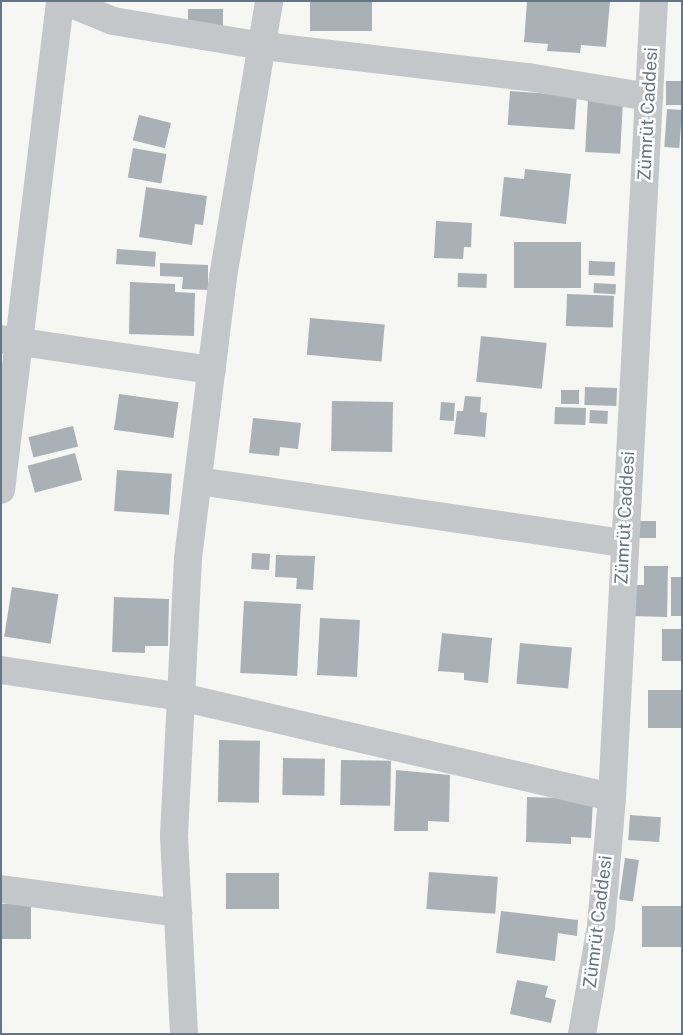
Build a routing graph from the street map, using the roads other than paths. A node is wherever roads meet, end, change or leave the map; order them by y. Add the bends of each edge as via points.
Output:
1 (60, 1) edge
2 (64, 1) edge
3 (269, 1) edge
4 (654, 1) edge
5 (263, 46) junction
6 (649, 98) junction
7 (9, 340) edge
8 (212, 370) junction
9 (198, 481) junction
10 (1, 490) edge
11 (624, 543) junction
12 (1, 670) edge
13 (181, 697) junction
14 (612, 797) junction
15 (1, 890) edge
16 (178, 913) junction
17 (184, 1034) edge
18 (582, 1034) edge

1 - 7 street
2 - 5 street via 113,21
3 - 5 street
4 - 6 street, Zümrüt Caddesi
5 - 6 street via 528,77
5 - 8 street via 223,277
6 - 11 street, Zümrüt Caddesi
7 - 8 street
7 - 10 street
8 - 9 street
9 - 11 street
9 - 13 street via 188,558
11 - 14 street, Zümrüt Caddesi
12 - 13 street
13 - 14 street
13 - 16 street via 174,835
14 - 18 street, Zümrüt Caddesi via 601,926
15 - 16 street
16 - 17 street

